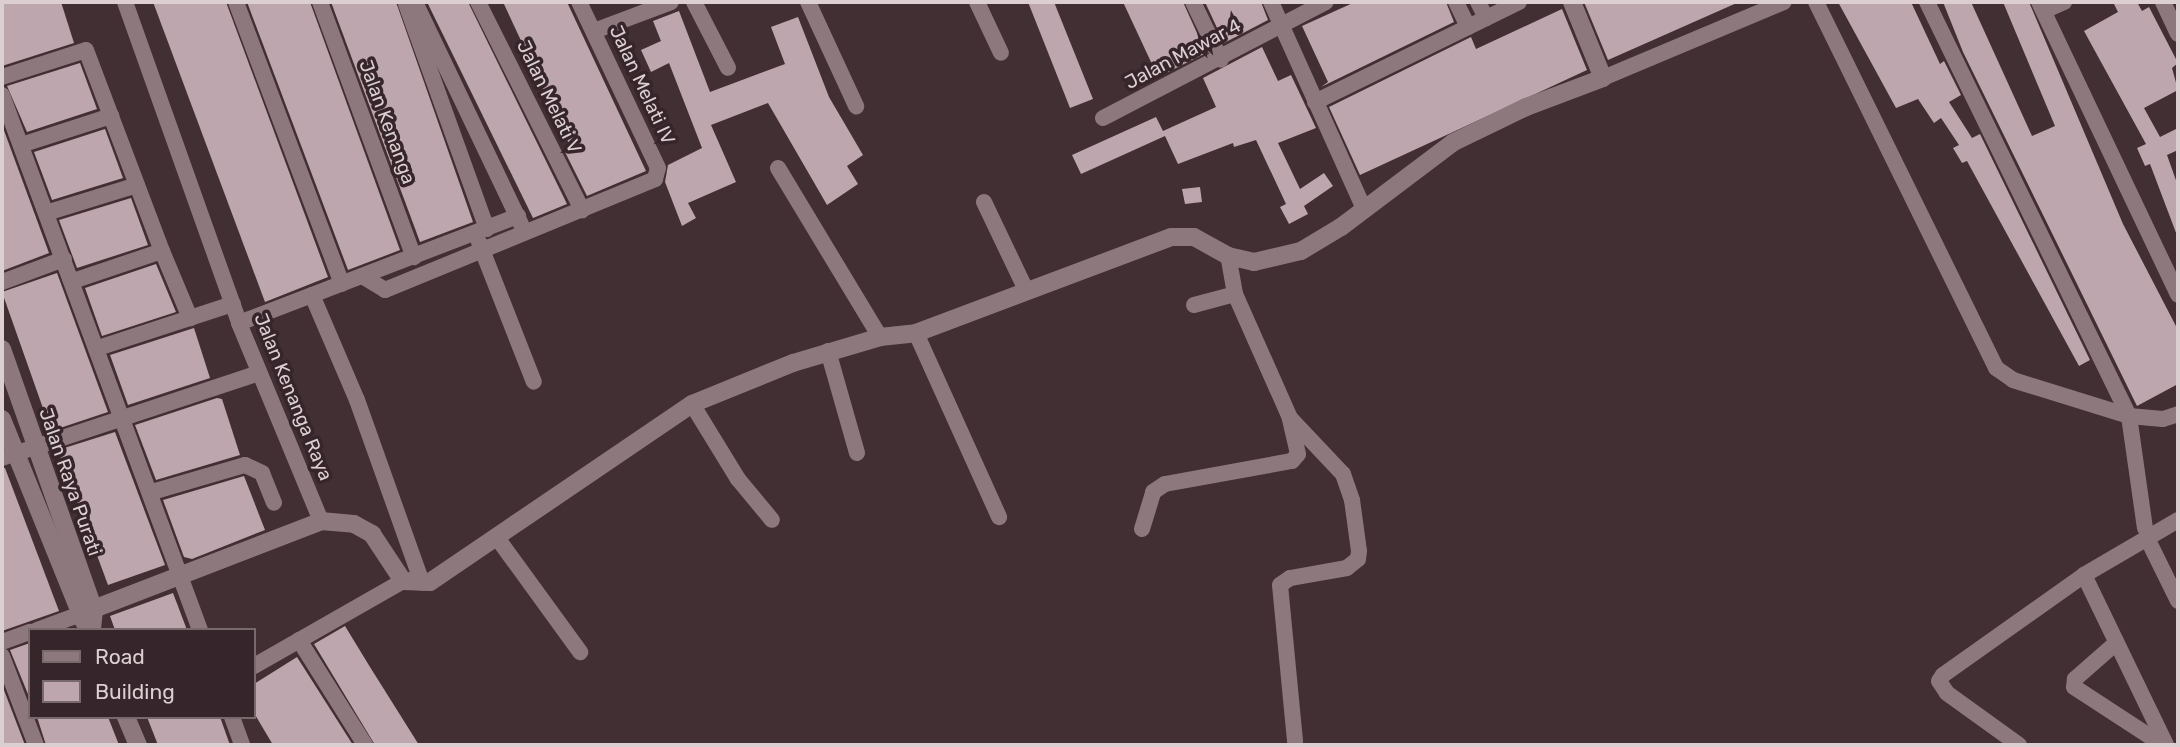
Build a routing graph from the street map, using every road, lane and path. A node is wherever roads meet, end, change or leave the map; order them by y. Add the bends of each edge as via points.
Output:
1 (125, 2) edge
2 (236, 2) edge
3 (320, 2) edge
4 (405, 2) edge
5 (415, 2) edge
6 (478, 2) edge
7 (579, 2) edge
8 (671, 2) edge
9 (694, 2) edge
10 (808, 2) edge
11 (976, 2) edge
12 (1193, 2) edge
13 (1271, 2) edge
14 (1326, 2) edge
15 (1456, 2) edge
16 (1478, 2) edge
17 (1519, 2) edge
18 (1572, 2) edge
19 (1784, 2) edge
20 (1816, 2) edge
21 (1927, 2) edge
22 (2064, 2) edge
23 (2163, 2) edge
24 (2041, 6) edge
25 (1303, 7) edge
26 (1486, 18) junction
27 (1281, 24) junction
28 (1468, 27) junction
29 (594, 32) junction
30 (2178, 34) edge
31 (1001, 53) dead end
32 (1221, 60) junction
33 (728, 68) dead end
34 (2, 77) edge
35 (1603, 78) junction
36 (2, 95) edge
37 (1315, 102) junction
38 (856, 106) dead end
39 (111, 116) junction
40 (1103, 118) dead end
41 (21, 145) junction
42 (778, 168) dead end
43 (137, 185) junction
44 (984, 202) dead end
45 (1364, 209) junction
46 (582, 210) junction
47 (46, 213) junction
48 (518, 216) junction
49 (481, 231) junction
50 (526, 234) junction
51 (162, 251) junction
52 (483, 251) junction
53 (1228, 256) junction
54 (414, 257) junction
55 (64, 259) junction
56 (362, 276) junction
57 (73, 281) junction
58 (2, 282) edge
59 (342, 284) junction
60 (1026, 290) junction
61 (1235, 294) junction
62 (312, 295) junction
63 (2178, 295) edge
64 (233, 304) junction
65 (1194, 305) dead end
66 (190, 318) junction
67 (239, 323) junction
68 (916, 333) junction
69 (880, 337) junction
70 (98, 348) junction
71 (2, 349) edge
72 (828, 351) junction
73 (259, 373) junction
74 (534, 382) dead end
75 (692, 404) junction
76 (123, 415) junction
77 (2178, 415) edge
78 (2129, 416) junction
79 (1290, 418) junction
80 (2, 419) edge
81 (35, 446) junction
82 (857, 453) dead end
83 (8, 455) edge
84 (152, 492) junction
85 (274, 503) dead end
86 (999, 517) dead end
87 (321, 520) junction
88 (772, 520) dead end
89 (2178, 520) edge
90 (1142, 529) dead end
91 (2146, 533) junction
92 (498, 539) junction
93 (2084, 575) junction
94 (182, 576) junction
95 (403, 581) junction
96 (422, 583) junction
97 (2178, 601) edge
98 (86, 613) junction
99 (43, 628) edge
100 (91, 628) edge
101 (199, 628) edge
102 (28, 633) edge
103 (299, 640) junction
104 (2, 642) edge
105 (2116, 643) junction
106 (580, 652) dead end
107 (2, 656) edge
108 (256, 665) edge
109 (127, 719) edge
110 (233, 722) edge
111 (1295, 741) dead end
112 (36, 745) edge
113 (138, 745) edge
114 (242, 745) edge
115 (250, 745) edge
116 (365, 745) edge
117 (2019, 745) edge
118 (2164, 745) edge

1 - 64 street, Jalan Kenanga Raya
2 - 59 street
3 - 54 street, Jalan Kenanga
4 - 49 street
5 - 48 street
6 - 46 street, Jalan Melati V
7 - 29 street, Jalan Melati IV
8 - 29 street
9 - 33 street
10 - 38 street
11 - 31 street
12 - 32 street
13 - 27 street
14 - 25 street, Jalan Mawar 4
15 - 28 street
16 - 26 street
17 - 26 street
18 - 35 street
19 - 35 street
20 - 78 street via 1996,368 2013,380
21 - 78 street
22 - 24 street
23 - 30 street
24 - 63 street
25 - 27 street, Jalan Mawar 4
26 - 28 street
27 - 32 street, Jalan Mawar 4
27 - 37 street
28 - 37 street
29 - 46 street, Jalan Melati IV via 658,168 649,183
32 - 40 street, Jalan Mawar 4
34 - 39 street via 86,50
35 - 45 street via 1526,107 1454,142
36 - 41 street
37 - 45 street
39 - 41 street
39 - 43 street
41 - 47 street
42 - 69 street
43 - 47 street
43 - 51 street
44 - 60 street
45 - 53 street via 1323,239 1286,256 1255,262
46 - 50 street
47 - 55 street
48 - 49 street
48 - 50 street
49 - 52 street
49 - 54 street
50 - 52 street
51 - 57 street
51 - 66 street
52 - 56 street via 385,290
52 - 74 street
53 - 60 street via 1194,237 1171,237
53 - 61 street
54 - 56 street
55 - 57 street
55 - 58 street
56 - 59 street
57 - 70 street
59 - 62 street
60 - 68 street
61 - 65 street
61 - 79 street
62 - 67 street
62 - 96 street via 357,400
64 - 66 street
64 - 67 street, Jalan Kenanga Raya
66 - 70 street
67 - 73 street, Jalan Kenanga Raya
68 - 69 street
68 - 86 street
69 - 72 street
70 - 76 street
71 - 81 street, Jalan Raya Purati
72 - 75 street
72 - 82 street
73 - 76 street
73 - 87 street, Jalan Kenanga Raya
75 - 88 street via 738,479
75 - 92 street
76 - 81 street
76 - 84 street
77 - 78 street via 2163,419
78 - 91 street
79 - 90 street via 1298,449 1294,459 1165,484 1153,492
79 - 111 street via 1343,474 1352,500 1359,551 1358,559 1347,568 1290,578 1280,585
80 - 83 street, Jalan Raya Purati
81 - 83 street
81 - 98 street, Jalan Raya Purati
83 - 98 street, Jalan Raya Purati
84 - 85 street via 245,465 262,473
84 - 94 street
87 - 94 street
87 - 95 street via 354,524 372,534
89 - 91 street
91 - 93 street
91 - 97 street
92 - 96 street via 440,579
92 - 106 street
93 - 105 street
93 - 117 street via 1939,681 1947,693
94 - 98 street
94 - 101 street
95 - 96 street
95 - 103 street
98 - 99 street
98 - 100 street, Jalan Raya Purati
102 - 104 street
103 - 108 street
103 - 116 street
105 - 118 street
105 - 118 street via 2075,679 2074,687
107 - 112 street
109 - 113 street
110 - 114 street
110 - 115 street

